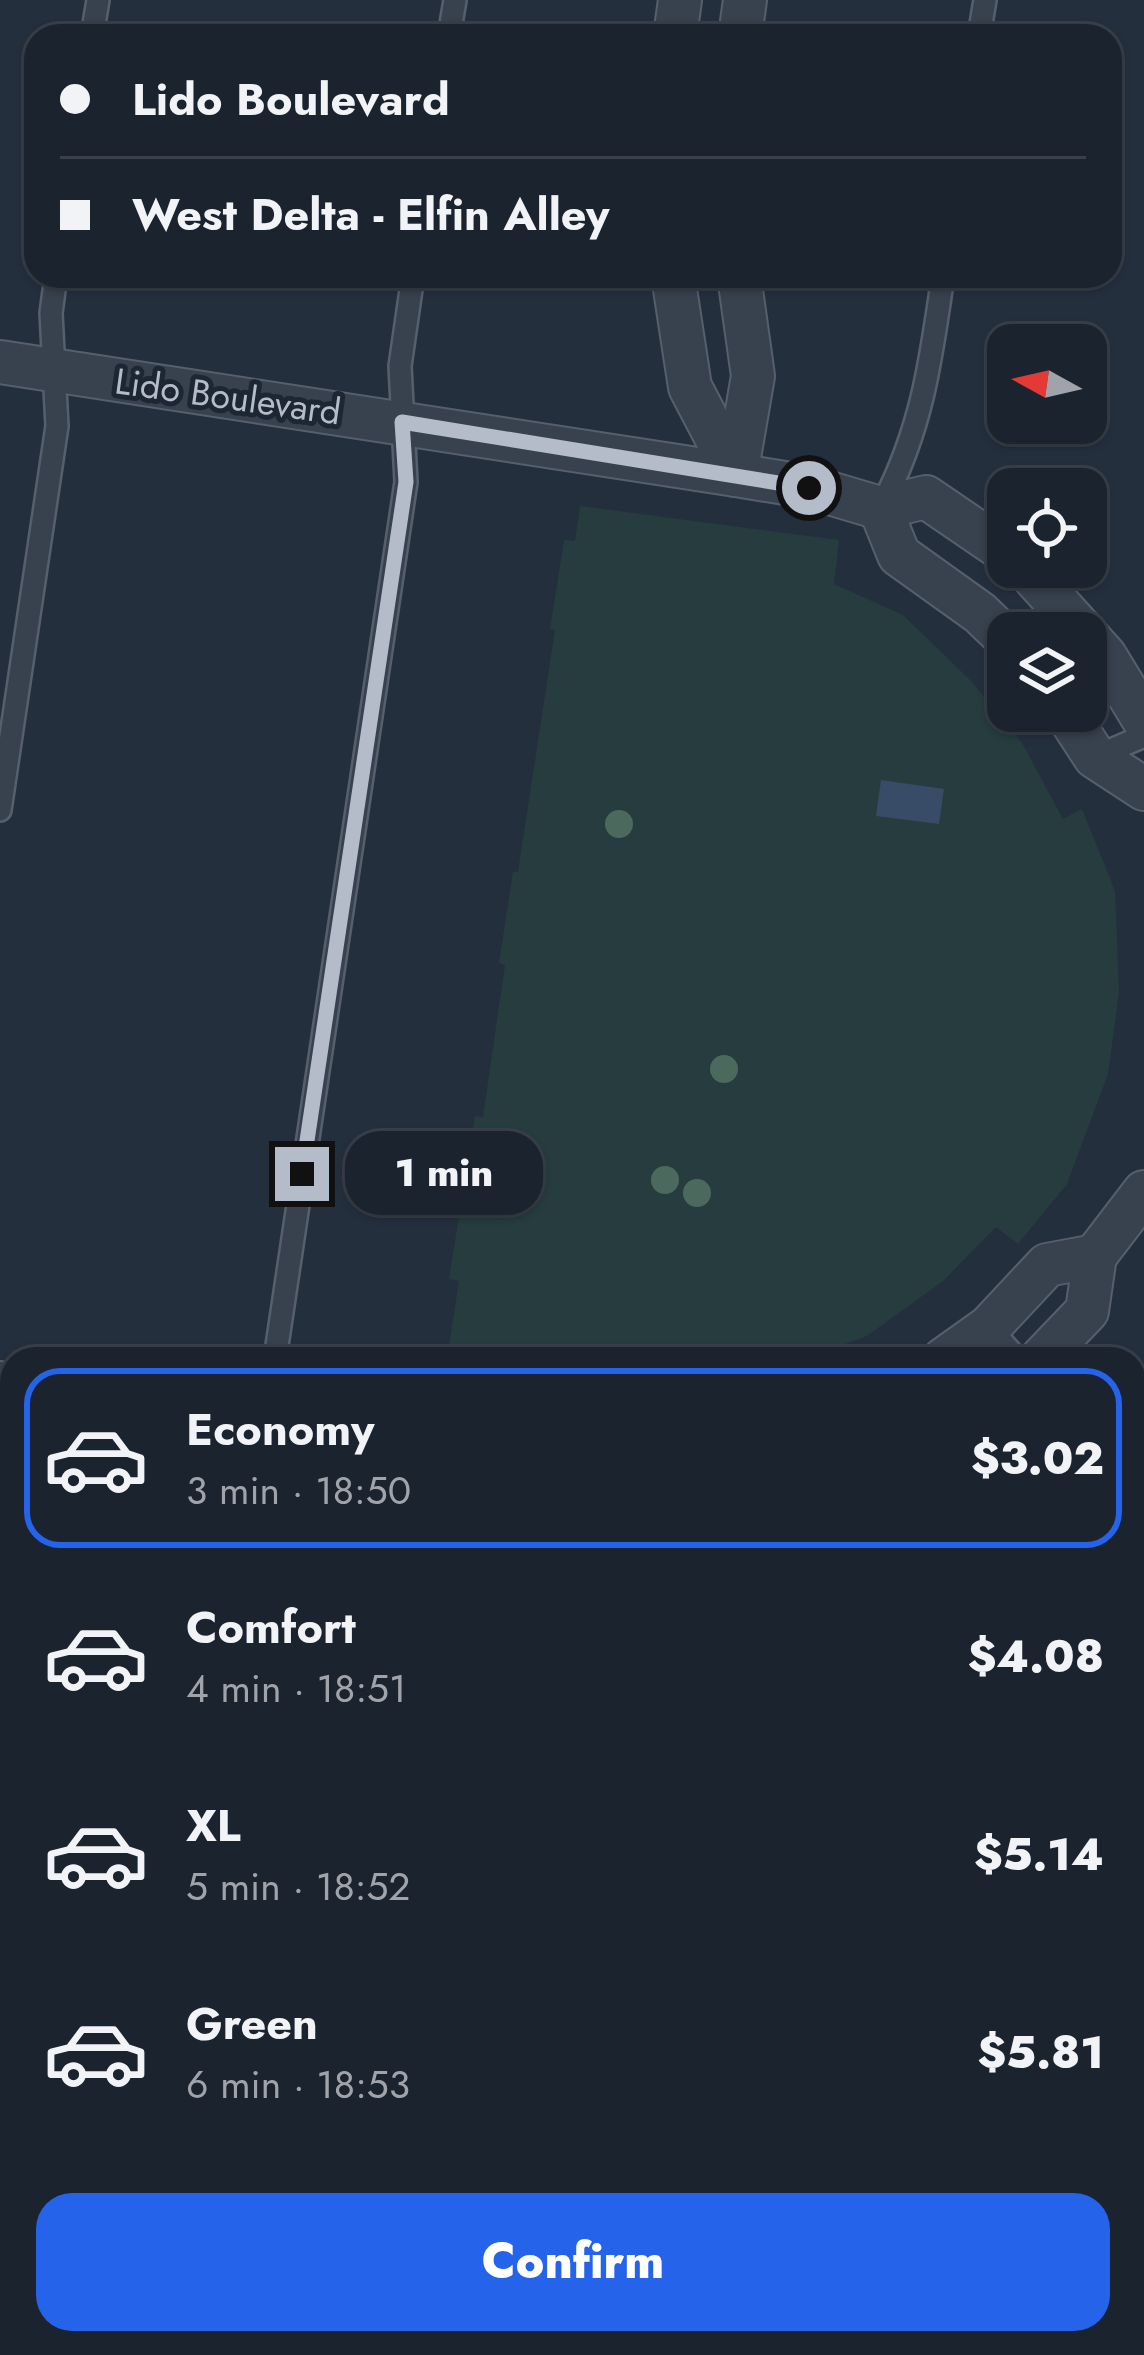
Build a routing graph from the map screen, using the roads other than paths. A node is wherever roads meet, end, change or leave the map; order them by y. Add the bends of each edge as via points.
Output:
1 (54, 288) edge
2 (411, 288) edge
3 (675, 288) edge
4 (742, 288) edge
5 (942, 288) edge
6 (0, 362) edge
7 (54, 370) junction
8 (402, 422) junction
9 (736, 475) junction
10 (880, 508) junction
11 (987, 539) edge
12 (1044, 588) edge
13 (987, 620) edge
14 (1144, 720) edge
15 (1079, 732) edge
16 (1144, 736) edge
17 (1095, 757) junction
18 (1144, 789) edge
19 (0, 810) edge
20 (1142, 1198) edge
21 (1095, 1256) junction
22 (989, 1327) junction
23 (277, 1347) edge
24 (961, 1347) edge
25 (1006, 1347) edge
26 (1053, 1347) edge

1 - 7 lane
2 - 8 lane
3 - 9 street via 690,387
4 - 9 street via 753,376
5 - 10 lane via 922,410
6 - 7 street, Lido Boulevard
7 - 8 street, Lido Boulevard
7 - 19 lane via 57,426
8 - 9 street, Lido Boulevard
8 - 23 lane via 406,482
9 - 10 street, Lido Boulevard
10 - 11 street, Lido Boulevard via 926,497
10 - 13 street via 899,555
12 - 14 street via 1105,656
15 - 17 street
16 - 17 lane
17 - 18 street
20 - 21 street
21 - 22 street via 1047,1264
21 - 26 street via 1087,1311
22 - 24 street
22 - 25 lane

